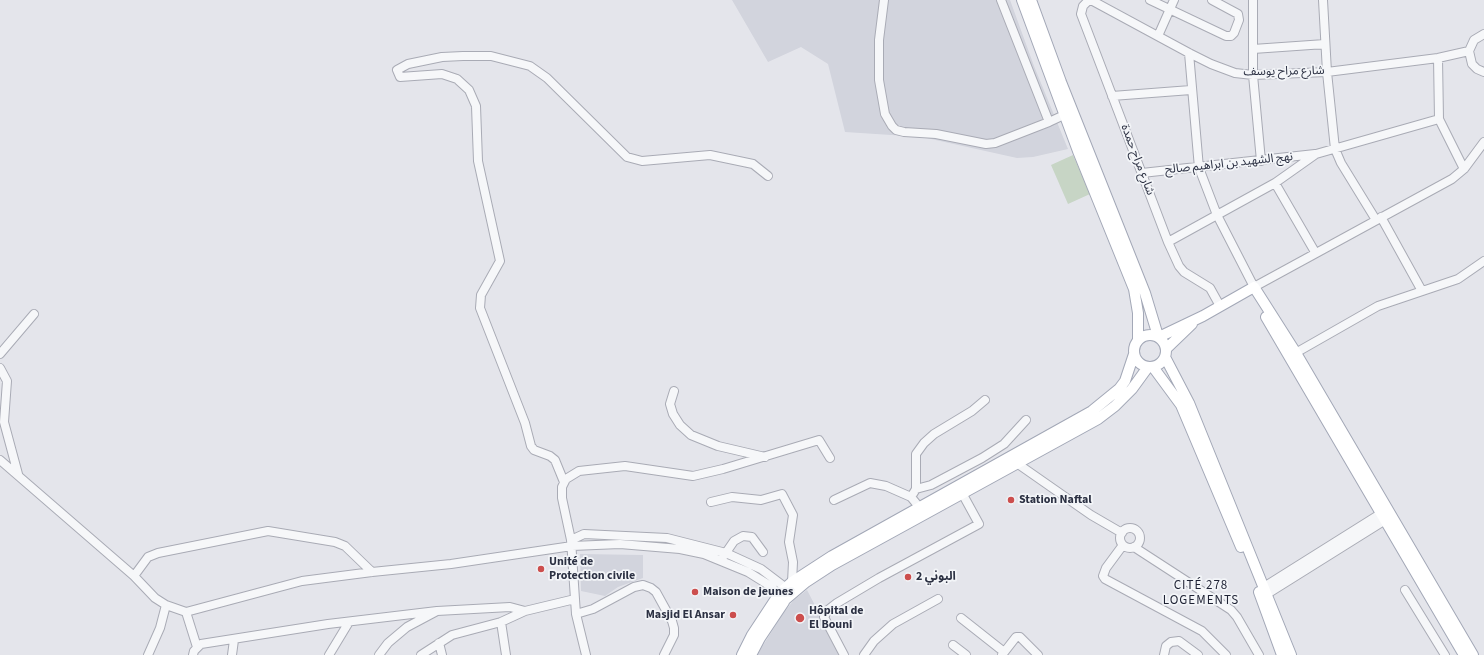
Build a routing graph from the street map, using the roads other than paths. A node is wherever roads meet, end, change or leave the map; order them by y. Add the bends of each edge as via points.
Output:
1 (884, 0) edge
2 (1001, 0) edge
3 (1022, 0) edge
4 (1031, 0) edge
5 (1090, 0) edge
6 (1150, 0) edge
7 (1174, 0) edge
8 (1212, 0) edge
9 (1253, 0) edge
10 (1323, 0) edge
11 (1170, 10) junction
12 (1484, 34) edge
13 (1158, 36) junction
14 (1325, 44) junction
15 (1253, 49) junction
16 (1469, 52) junction
17 (1189, 53) junction
18 (1438, 58) junction
19 (1327, 72) junction
20 (1484, 72) edge
21 (1253, 75) junction
22 (1191, 90) junction
23 (1112, 96) junction
24 (1064, 115) junction
25 (1439, 120) junction
26 (1049, 122) junction
27 (1484, 142) edge
28 (1335, 149) junction
29 (1316, 154) junction
30 (1261, 161) junction
31 (1199, 168) junction
32 (1464, 169) junction
33 (1142, 173) junction
34 (768, 176) dead end
35 (1275, 183) junction
36 (1217, 215) junction
37 (1378, 219) junction
38 (1168, 242) junction
39 (1315, 252) junction
40 (1484, 261) edge
41 (1251, 289) junction
42 (1422, 291) junction
43 (1220, 306) junction
44 (34, 314) dead end
45 (1203, 316) junction
46 (1158, 337) junction
47 (1138, 340) junction
48 (1166, 353) junction
49 (0, 354) edge
50 (1134, 354) junction
51 (1293, 355) junction
52 (1150, 367) junction
53 (0, 368) edge
54 (674, 391) dead end
55 (985, 400) dead end
56 (2, 420) edge
57 (1026, 420) dead end
58 (766, 457) junction
59 (830, 458) dead end
60 (0, 460) edge
61 (1018, 464) junction
62 (18, 474) junction
63 (564, 482) junction
64 (916, 489) junction
65 (962, 493) junction
66 (911, 497) junction
67 (834, 500) dead end
68 (711, 502) dead end
69 (920, 508) junction
70 (1386, 515) junction
71 (570, 528) junction
72 (1122, 533) junction
73 (584, 534) junction
74 (572, 543) junction
75 (1123, 545) junction
76 (1134, 547) junction
77 (763, 552) dead end
78 (726, 553) junction
79 (722, 561) junction
80 (372, 572) junction
81 (134, 576) junction
82 (1406, 590) dead end
83 (1266, 591) junction
84 (783, 594) junction
85 (575, 599) junction
86 (938, 599) dead end
87 (166, 605) junction
88 (437, 611) junction
89 (525, 611) junction
90 (186, 612) junction
91 (576, 614) junction
92 (961, 618) dead end
93 (349, 622) junction
94 (501, 622) junction
95 (1458, 636) junction
96 (234, 640) junction
97 (439, 643) junction
98 (954, 645) dead end
99 (197, 647) junction
100 (1003, 654) edge
101 (1442, 654) edge
102 (148, 655) edge
103 (193, 655) edge
104 (232, 655) edge
105 (329, 655) edge
106 (379, 655) edge
107 (420, 655) edge
108 (442, 655) edge
109 (506, 655) edge
110 (586, 655) edge
111 (664, 655) edge
112 (742, 655) edge
113 (751, 655) edge
114 (844, 655) edge
115 (864, 655) edge
116 (966, 655) edge
117 (1038, 655) edge
118 (1164, 655) edge
119 (1198, 655) edge
120 (1226, 655) edge
121 (1259, 655) edge
122 (1282, 655) edge
123 (1291, 655) edge
124 (1464, 655) edge
125 (1473, 655) edge

1 - 26 street via 879,40 879,80 885,114 896,130 936,134 986,144 995,143
2 - 26 street
3 - 24 main road
4 - 46 main road via 1145,293
5 - 13 street, شارع مراح يوسف
5 - 23 street, شارع مراح حمدة via 1083,6 1081,14
6 - 11 street
7 - 11 street
8 - 11 street via 1238,14 1239,20 1231,36
9 - 15 street
10 - 14 street
11 - 13 street
12 - 16 street via 1474,40
13 - 17 street, شارع مراح يوسف
14 - 15 street
14 - 19 street
15 - 21 street
16 - 18 street, شارع مراح يوسف
16 - 20 street via 1472,64
17 - 21 street, شارع مراح يوسف via 1223,70
17 - 22 street
18 - 19 street, شارع مراح يوسف
18 - 25 street
19 - 21 street, شارع مراح يوسف
19 - 28 street
21 - 30 street
22 - 23 street
22 - 31 street
23 - 33 street, شارع مراح حمدة
24 - 26 street
24 - 47 main road via 1134,289 1138,313
25 - 28 street
25 - 32 street
27 - 32 street
28 - 29 street
28 - 37 street via 1341,163
29 - 30 street, نهج الشهيد بن ابراهيم صالح
29 - 35 street
30 - 31 street, نهج الشهيد بن ابراهيم صالح
31 - 33 street, نهج الشهيد بن ابراهيم صالح
31 - 36 street
32 - 37 street via 1452,179
33 - 38 street, شارع مراح حمدة
34 - 63 street via 753,164 710,155 642,161 627,157 547,78 530,66 491,56 463,56 408,64 396,70 400,77 442,74 457,79 469,90 476,106 478,161 500,261 481,295 480,308 525,423 531,446 555,460
35 - 36 street
35 - 39 street
36 - 38 street
36 - 41 street
37 - 39 street
37 - 42 street
38 - 43 street, شارع مراح حمدة via 1179,266 1210,288
39 - 41 street
40 - 42 street via 1458,279
41 - 43 main road
41 - 51 main road
42 - 51 street via 1378,306
43 - 45 main road
44 - 49 street
45 - 46 main road
45 - 48 main road via 1184,332
46 - 47 main road via 1149,334
46 - 48 main road via 1164,342
47 - 50 main road
48 - 52 main road via 1160,364
48 - 83 main road
50 - 52 main road via 1139,363
50 - 69 main road via 1119,389 1092,412
51 - 70 main road
52 - 61 main road via 1115,406 1098,419
52 - 122 main road via 1181,405 1256,584
53 - 56 street via 7,381
54 - 58 street via 670,404 673,414 691,435 718,446
55 - 64 street via 924,443 916,454
56 - 62 street
57 - 64 street via 1004,444 982,458 931,485
58 - 59 street via 819,440
58 - 63 street via 693,476 625,466 579,471
60 - 62 street
61 - 65 main road
61 - 72 street via 1091,515
62 - 81 street
63 - 71 street via 562,498
64 - 66 street
65 - 84 main road
65 - 114 street via 979,524 879,578 828,610 824,617
66 - 67 street via 870,482
66 - 69 street
68 - 84 street via 732,497 761,500 782,494 793,515 789,542 793,562
69 - 84 main road via 832,556
70 - 83 street
70 - 95 main road
71 - 73 street
71 - 74 street
72 - 75 street via 1120,538
72 - 76 street via 1129,529 1138,534 1139,542
73 - 74 street
73 - 78 street via 667,538
74 - 79 street via 680,549
74 - 80 street via 450,564
74 - 85 street
75 - 76 street via 1128,548
75 - 120 street via 1106,568 1103,576 1105,579 1202,631
76 - 121 street via 1231,610
77 - 78 street via 752,537 743,536 734,541
78 - 79 street
78 - 84 street via 761,569
79 - 84 street via 748,572
80 - 81 street via 345,546 335,542 268,531 158,553 148,557
80 - 90 street via 302,581
81 - 87 street via 155,598
82 - 101 street
83 - 123 main road
84 - 112 main road via 752,635
84 - 113 main road
85 - 89 street
85 - 91 street
86 - 115 street via 893,624 874,641
87 - 90 street
87 - 102 street via 160,628
88 - 89 street via 510,608
88 - 93 street
88 - 106 street via 407,627 388,643
89 - 94 street
90 - 99 street
91 - 110 street
91 - 111 street via 593,610 634,587 643,585 651,588 656,592 674,628 674,635
92 - 100 street
93 - 96 street
93 - 105 street
94 - 97 street via 452,635
94 - 109 street
95 - 124 main road
95 - 125 main road
96 - 99 street via 201,644
96 - 104 street
97 - 107 street
97 - 108 street
98 - 116 street
99 - 103 street
100 - 117 street via 1016,637 1020,637
118 - 119 street via 1166,646 1179,641

